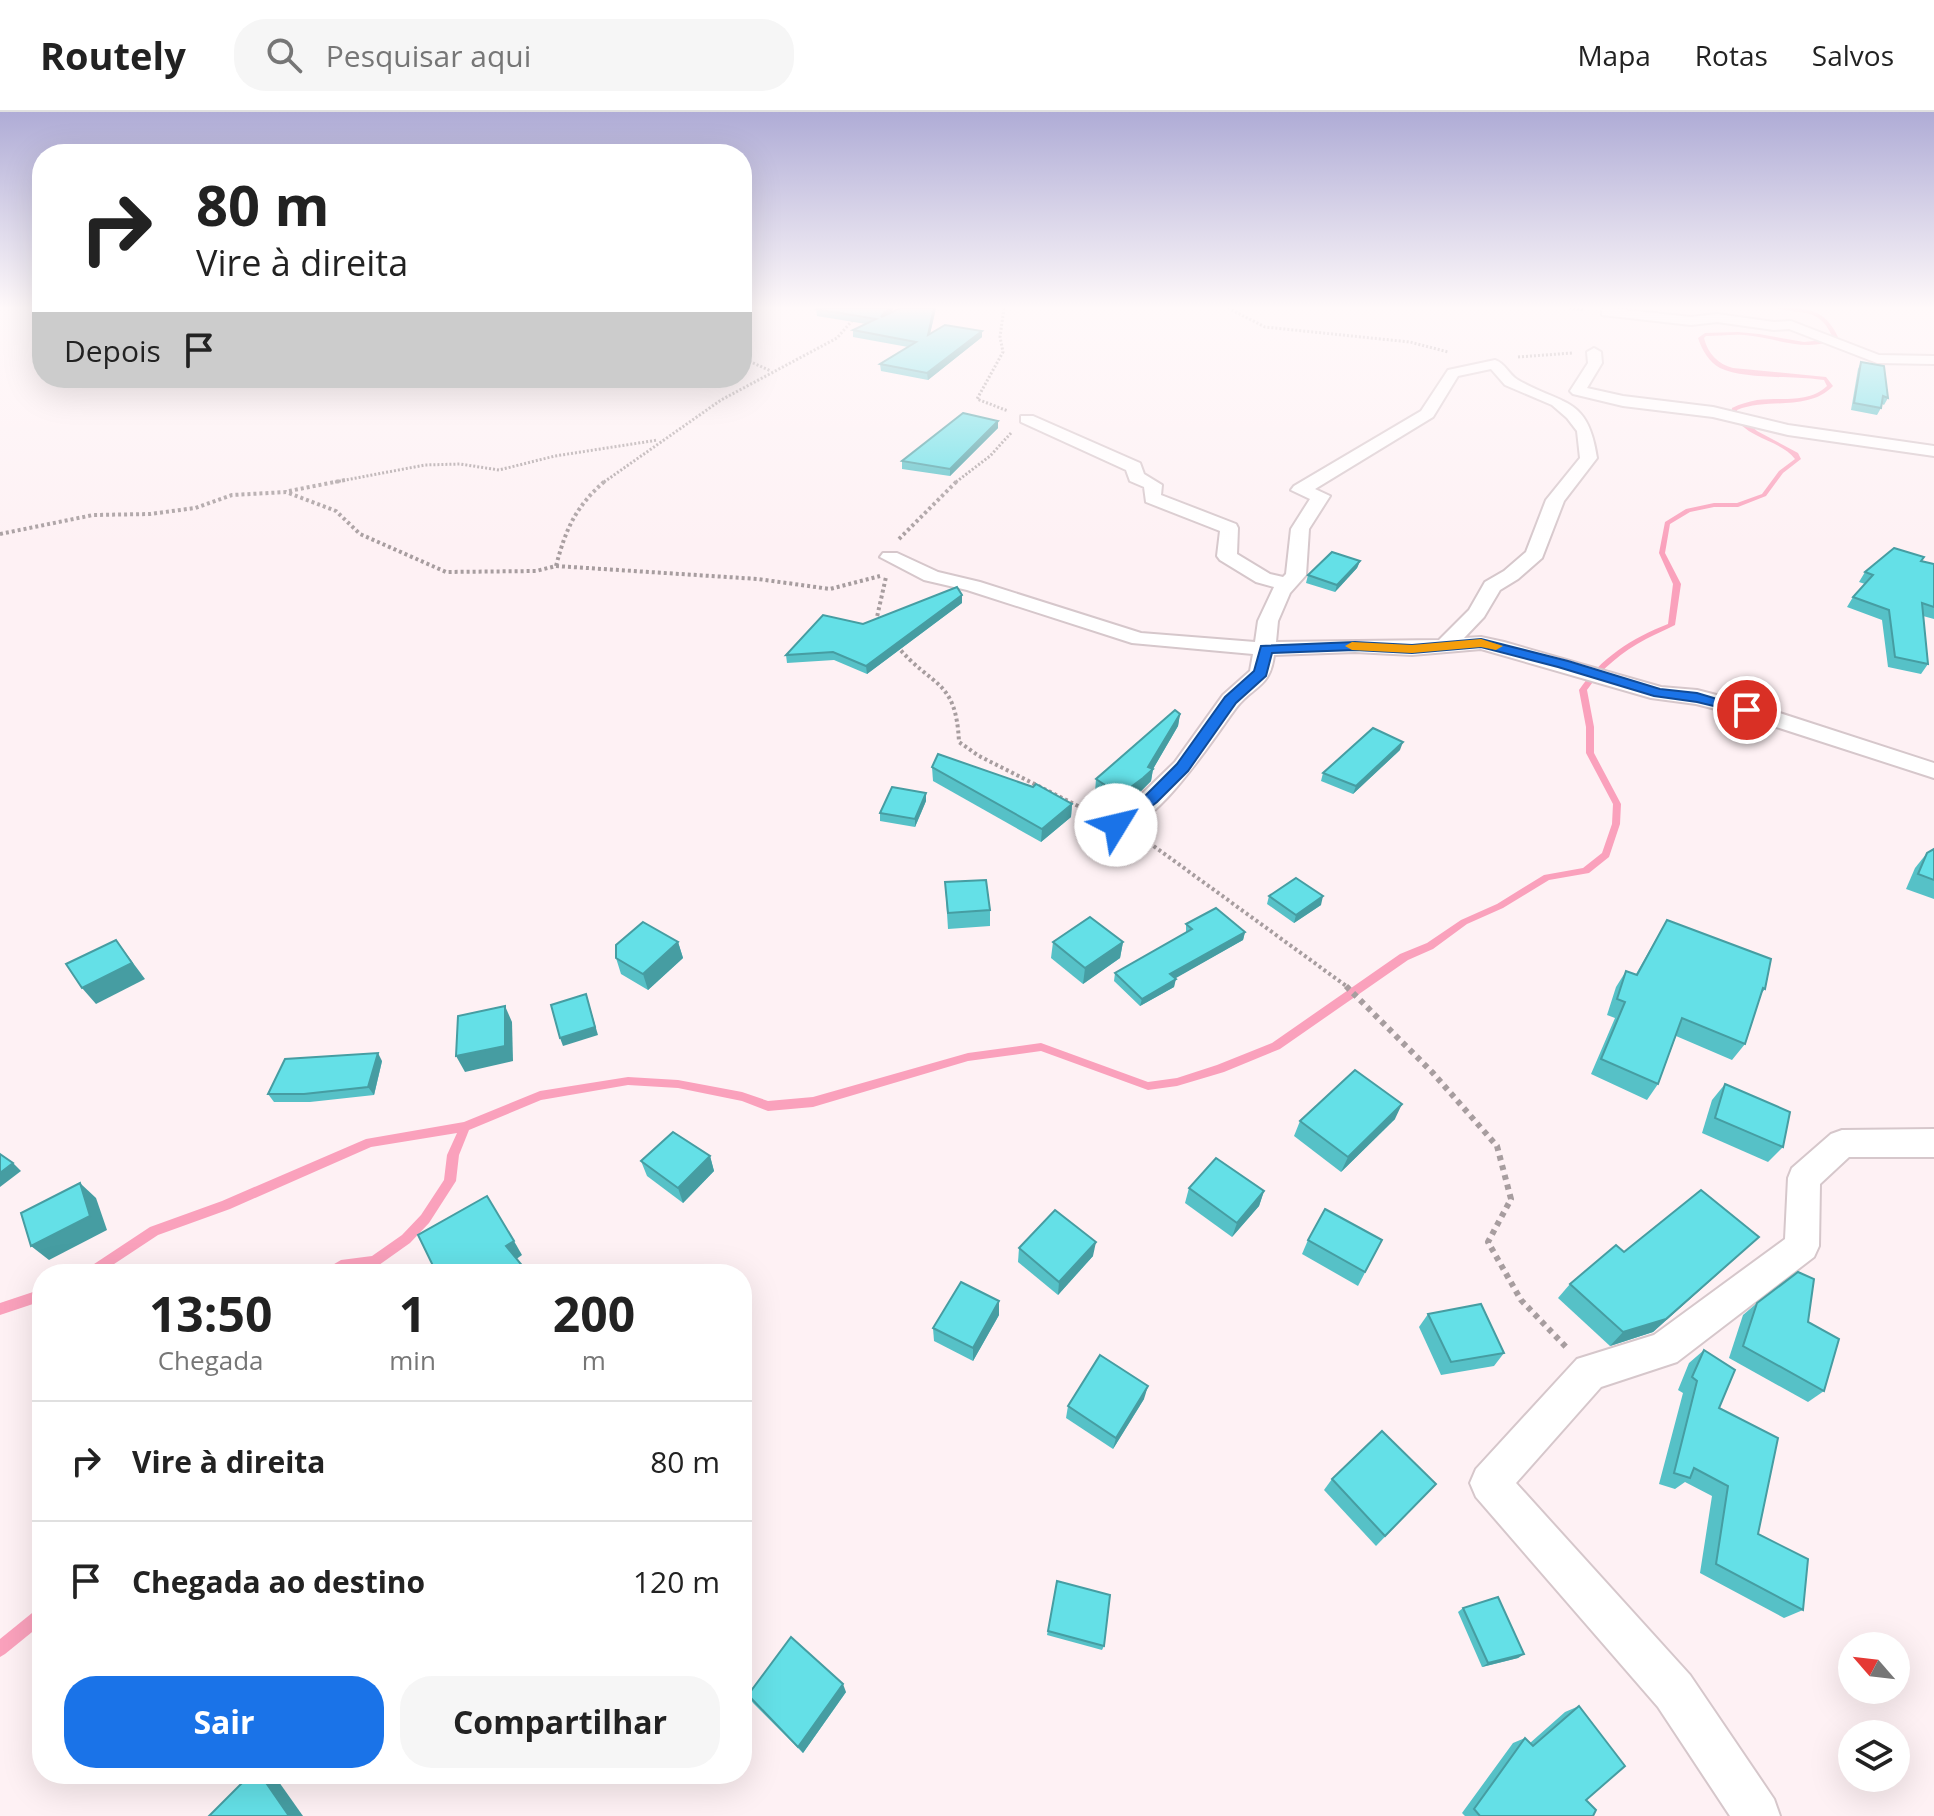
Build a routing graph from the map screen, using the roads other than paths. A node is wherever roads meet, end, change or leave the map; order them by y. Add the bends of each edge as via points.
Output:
1 (1444, 388) edge
2 (1523, 388) edge
3 (1580, 388) edge
4 (1578, 391) junction
5 (1558, 402) junction
6 (1027, 419) road end
7 (1934, 451) edge
8 (889, 565) road end
9 (1288, 585) junction
10 (1446, 645) junction
11 (1266, 649) junction
12 (1934, 771) edge
13 (1116, 825) road end
14 (1934, 1143) edge
15 (1757, 1816) edge

1 - 9 street via 1427,414 1300,490 1321,496 1300,529 1296,575
2 - 5 street
3 - 4 street
4 - 5 street
4 - 7 street
5 - 10 street via 1585,430 1589,458 1555,500 1535,554 1492,586 1477,613
6 - 9 street via 1134,467 1136,477 1153,485 1152,498 1229,528 1227,556 1263,578
8 - 11 street via 1139,639
9 - 11 street via 1268,621
10 - 11 street
10 - 12 street via 1481,643 1659,693 1697,697
11 - 13 street via 1261,673 1231,700 1183,767
14 - 15 street via 1842,1144 1804,1178 1802,1246 1664,1350 1590,1372 1490,1483 1674,1691

